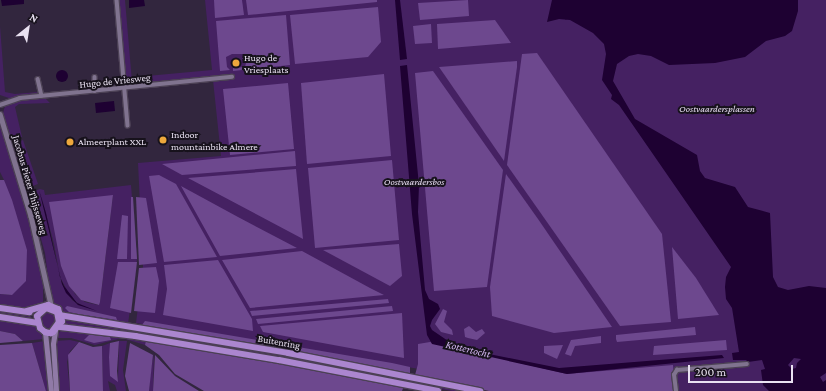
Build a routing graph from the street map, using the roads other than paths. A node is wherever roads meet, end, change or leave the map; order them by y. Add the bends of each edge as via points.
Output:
1 (117, 0) edge
2 (95, 77) dead end
3 (232, 77) dead end
4 (38, 79) dead end
5 (125, 88) junction
6 (95, 91) junction
7 (42, 96) junction
8 (0, 105) edge
9 (0, 114) edge
10 (128, 126) dead end
11 (0, 308) edge
12 (43, 308) junction
13 (61, 316) junction
14 (0, 317) edge
15 (37, 322) junction
16 (53, 331) junction
17 (747, 364) dead end
18 (51, 391) edge
19 (56, 391) edge
20 (438, 391) edge
21 (480, 391) edge
22 (676, 391) edge

1 - 5 street
2 - 6 street
3 - 5 street, Hugo de Vriesweg
4 - 7 street
5 - 6 street, Hugo de Vriesweg
5 - 10 street
6 - 7 street, Hugo de Vriesweg
7 - 8 street, Hugo de Vriesweg via 20,98
9 - 12 street, Jacobus Pieter Thijsseweg via 31,216 46,285
11 - 12 highway via 26,311
12 - 13 highway, Buitenring
12 - 15 highway
13 - 16 highway
13 - 16 highway
13 - 21 highway, Buitenring via 288,353
14 - 15 highway
15 - 16 highway
16 - 18 main road
16 - 19 main road
16 - 20 highway, Buitenring via 100,331 272,358
17 - 22 street via 677,370 674,375

